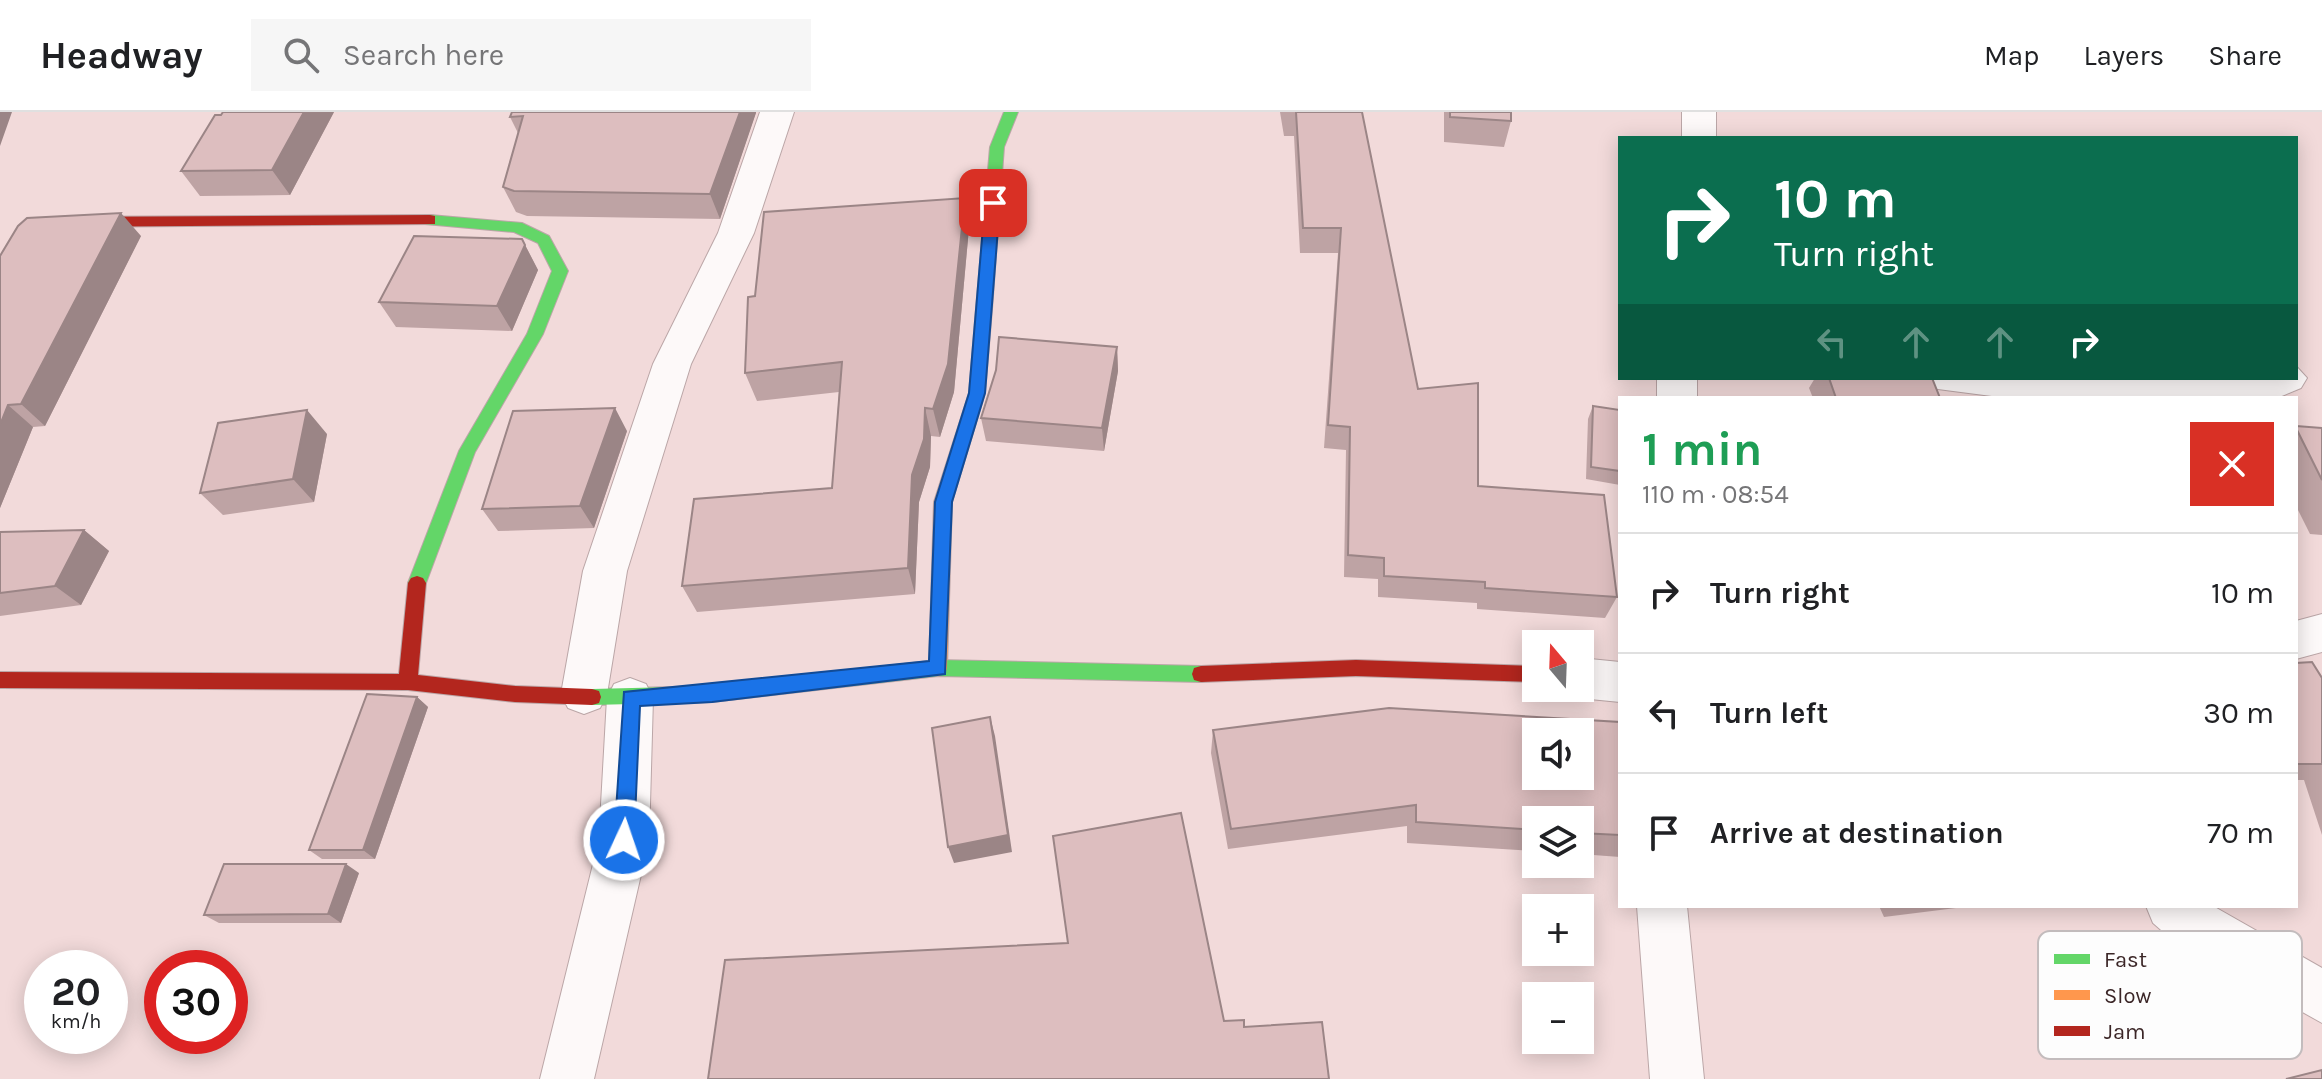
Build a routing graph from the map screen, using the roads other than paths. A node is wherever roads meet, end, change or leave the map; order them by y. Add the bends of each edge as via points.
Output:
1 (777, 112) edge
2 (1011, 112) edge
3 (1699, 112) edge
4 (1699, 136) edge
5 (0, 270) edge
6 (1976, 380) edge
7 (2284, 380) edge
8 (2322, 633) edge
9 (2298, 639) edge
10 (938, 668) junction
11 (1522, 674) edge
12 (1594, 679) edge
13 (0, 680) edge
14 (408, 682) junction
15 (1618, 682) edge
16 (607, 696) junction
17 (1662, 908) edge
18 (2173, 908) edge
19 (2208, 931) edge
20 (2302, 985) edge
21 (2322, 997) edge
22 (567, 1079) edge
23 (1677, 1079) edge

1 - 16 street via 736,233 672,364 605,571
2 - 10 street via 997,147 977,393 943,502
3 - 4 street
5 - 14 street via 27,231 52,222 410,218 517,227 544,240 560,271 535,334 467,451 415,588
6 - 7 street via 2167,392 2242,392 2271,388
8 - 9 street
10 - 11 street
10 - 16 street via 712,694
12 - 15 street
13 - 14 street
14 - 16 street via 515,694
16 - 22 street via 624,840
17 - 23 street
18 - 19 street
20 - 21 street

